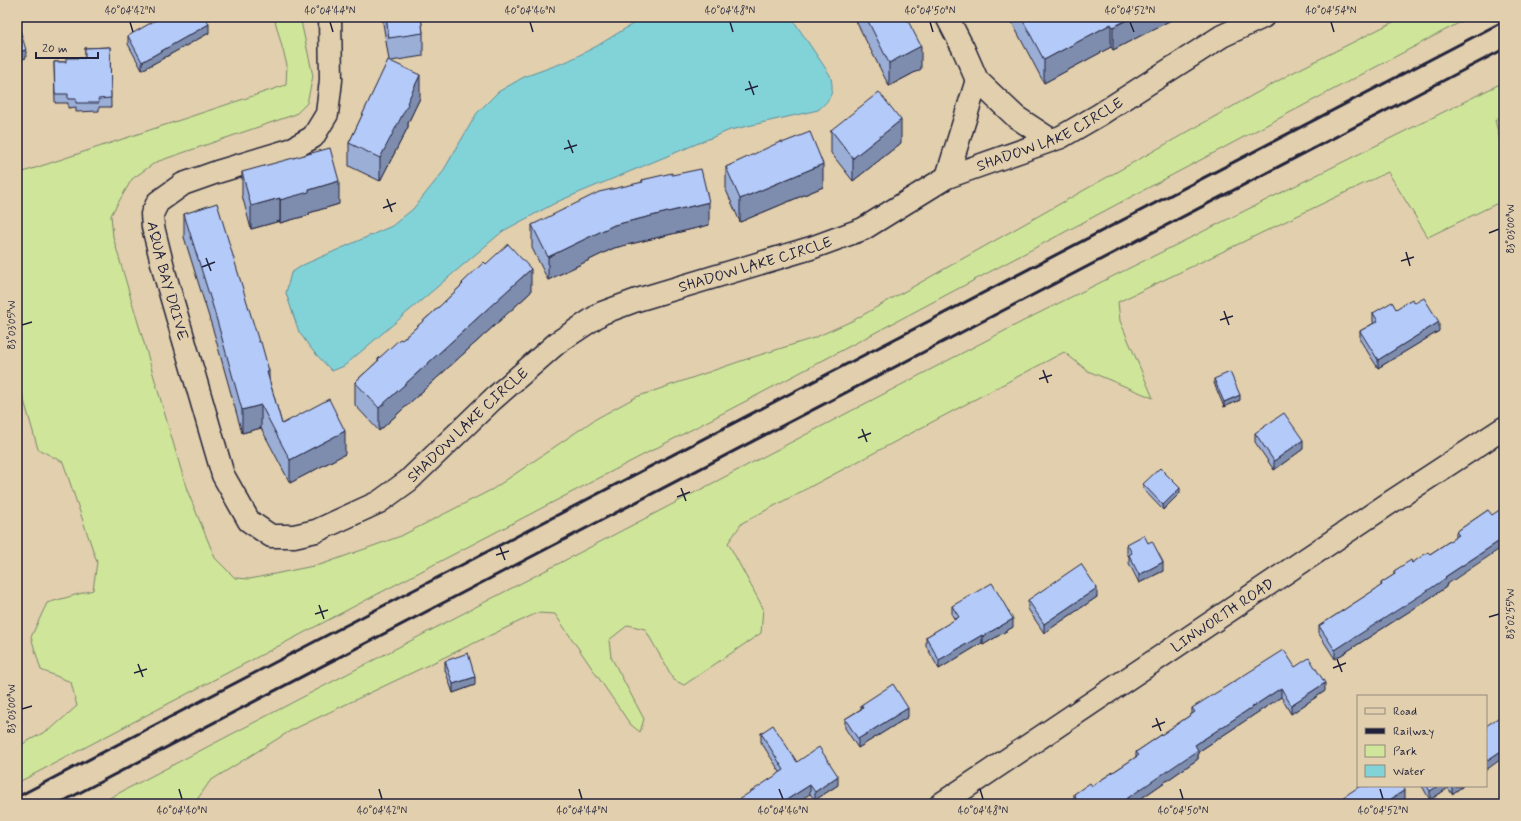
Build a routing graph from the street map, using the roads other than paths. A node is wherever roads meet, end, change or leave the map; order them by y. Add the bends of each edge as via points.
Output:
1 (330, 17) edge
2 (947, 17) edge
3 (1263, 17) edge
4 (977, 80) junction
5 (1051, 140) junction
6 (948, 177) junction
7 (1504, 428) edge
8 (271, 536) joint
9 (941, 804) edge

1 - 8 street, AQUA BAY DRIVE via 331,80 327,114 313,137 290,150 183,184 158,202 152,214 166,275 223,475 249,521
2 - 4 street
3 - 5 street, SHADOW LAKE CIRCLE via 1222,36 1100,115
4 - 5 street via 1016,117
4 - 6 street
5 - 6 street, SHADOW LAKE CIRCLE
6 - 8 street, SHADOW LAKE CIRCLE via 863,229 811,248 637,300 602,313 557,342 408,481 379,502 316,531 294,536
7 - 9 street, LINWORTH ROAD

